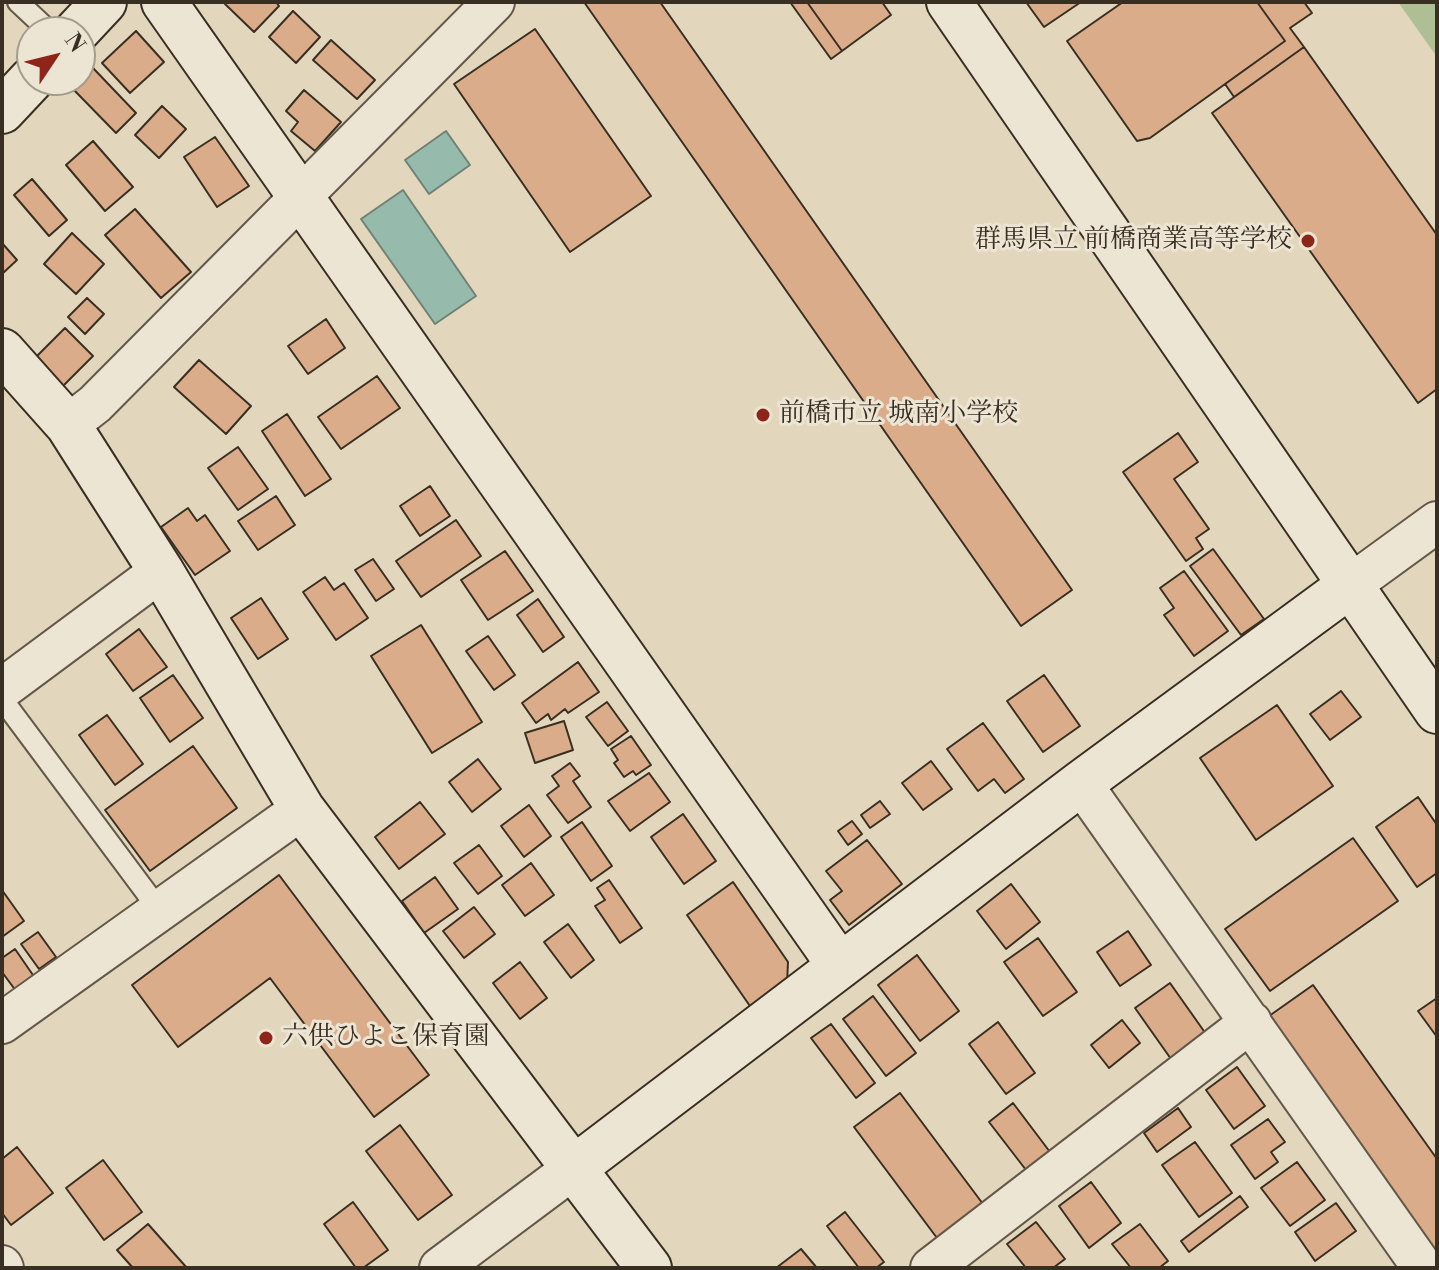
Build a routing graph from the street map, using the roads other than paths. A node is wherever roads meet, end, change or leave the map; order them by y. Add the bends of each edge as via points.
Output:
1 (18, 2) edge
2 (164, 2) edge
3 (494, 2) edge
4 (949, 2) edge
5 (33, 16) edge
6 (16, 96) edge
7 (2, 111) edge
8 (302, 197) junction
9 (2, 351) edge
10 (68, 425) junction
11 (1437, 522) edge
12 (161, 571) junction
13 (1349, 586) junction
14 (2, 689) edge
15 (2, 699) edge
16 (1437, 711) edge
17 (1081, 783) junction
18 (302, 809) junction
19 (160, 911) junction
20 (840, 966) junction
21 (1251, 1022) junction
22 (2, 1023) edge
23 (574, 1168) junction
24 (440, 1268) edge
25 (649, 1268) edge
26 (931, 1268) edge
27 (1423, 1268) edge

1 - 5 lane
2 - 8 street
3 - 8 street
4 - 13 street
6 - 7 street
8 - 10 street
8 - 20 street
9 - 10 street
10 - 12 street
11 - 13 street
12 - 14 street
12 - 18 street
13 - 16 street
13 - 17 street
15 - 19 lane
17 - 20 street
17 - 21 street
18 - 19 street
18 - 23 street
19 - 22 street
20 - 23 street
21 - 26 street
21 - 27 street
23 - 24 street
23 - 25 street

